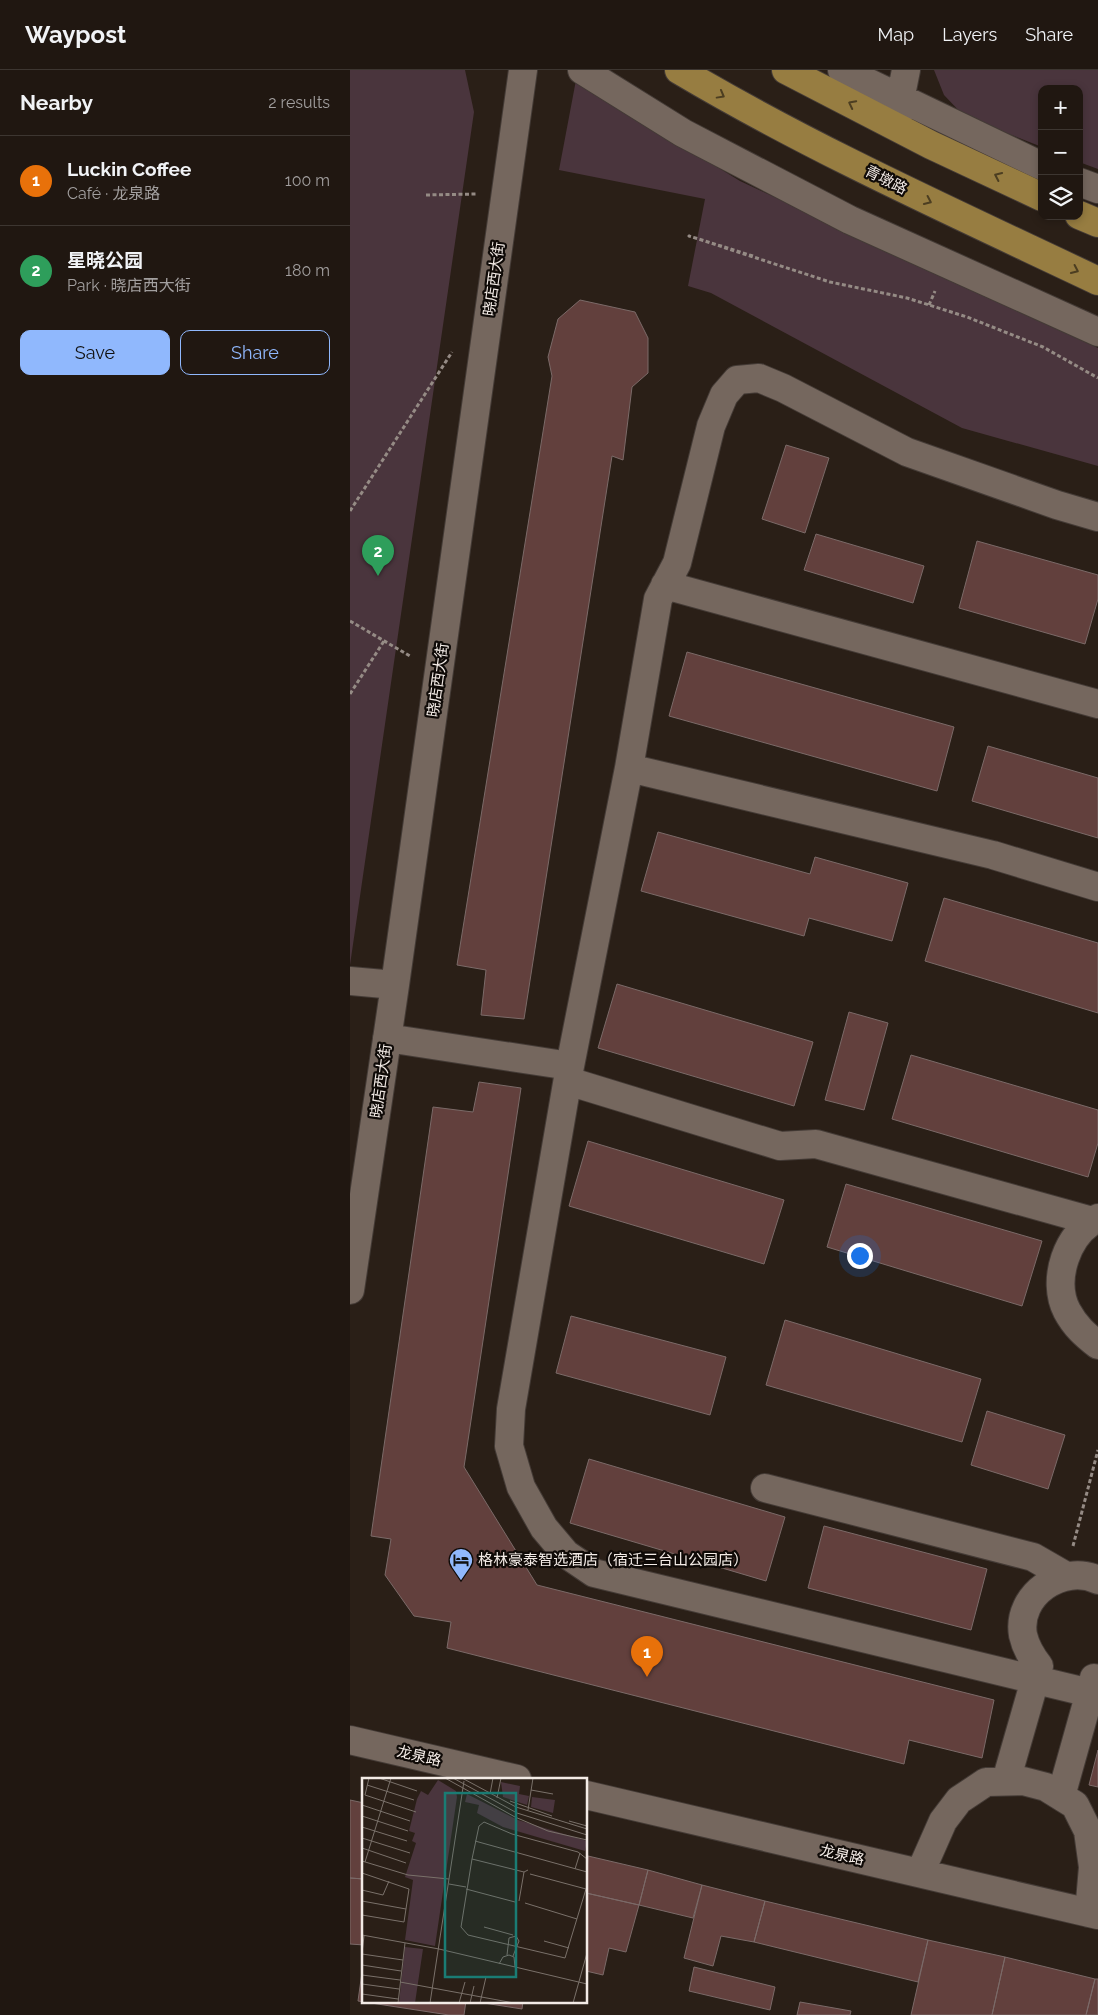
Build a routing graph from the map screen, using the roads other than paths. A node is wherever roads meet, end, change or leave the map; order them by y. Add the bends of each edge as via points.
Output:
1 (523, 70) edge
2 (582, 70) edge
3 (679, 70) edge
4 (786, 70) edge
5 (842, 70) edge
6 (906, 70) edge
7 (824, 79) edge
8 (900, 98) junction
9 (895, 126) junction
10 (1038, 164) edge
11 (1083, 183) edge
12 (1098, 189) edge
13 (1038, 195) edge
14 (1083, 216) edge
15 (1098, 223) edge
16 (1098, 281) edge
17 (1098, 332) edge
18 (1098, 516) edge
19 (666, 585) junction
20 (1098, 704) edge
21 (629, 768) junction
22 (1098, 887) edge
23 (350, 981) edge
24 (395, 985) junction
25 (387, 1038) junction
26 (569, 1074) junction
27 (1095, 1219) edge
28 (350, 1290) edge
29 (1098, 1345) edge
30 (765, 1488) dead end
31 (1066, 1576) junction
32 (1098, 1580) edge
33 (1035, 1680) junction
34 (1095, 1688) edge
35 (350, 1740) edge
36 (513, 1778) edge
37 (1006, 1781) junction
38 (588, 1795) edge
39 (1062, 1796) junction
40 (920, 1873) junction
41 (1094, 1914) edge

1 - 24 street, 晓店西大街
2 - 17 street via 683,133 850,220
3 -> 16 main road, 青墩路 via 891,183
4 - 7 main road
5 - 8 street
6 - 8 street
9 -> 7 main road
8 - 9 street
8 - 10 street
13 -> 9 main road
11 - 12 street
14 - 15 main road
18 - 19 street via 907,452 759,378 737,380 724,395 712,426 677,563
19 - 20 street
19 - 21 street via 658,599
21 - 22 street via 993,855
21 - 26 street
23 - 24 street
24 - 25 street, 晓店西大街
25 - 26 street
25 - 28 street, 晓店西大街
26 - 27 street via 780,1146 816,1144
26 - 33 street via 511,1409 509,1446 521,1487 544,1528 566,1554 594,1573
27 - 29 street via 1075,1238 1064,1260 1061,1285 1066,1309 1079,1330
30 - 31 street via 1032,1557
31 - 32 street
31 - 33 street via 1051,1581 1036,1592 1027,1607 1023,1634 1028,1651 1039,1666
33 - 34 street
33 - 37 street
34 - 39 street
35 - 36 street, 龙泉路
37 - 39 street via 1023,1781 1046,1787
37 - 40 street via 986,1782 959,1800 943,1821
38 - 40 street, 龙泉路
39 - 41 street via 1075,1805 1088,1831
40 - 41 street, 龙泉路

